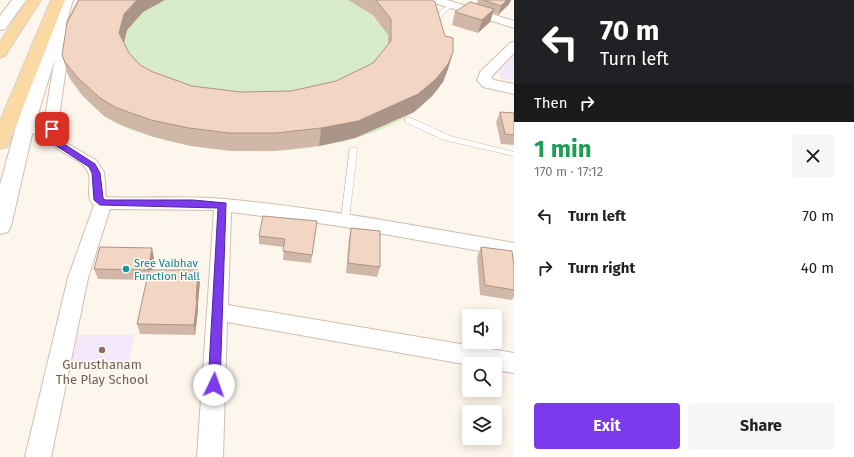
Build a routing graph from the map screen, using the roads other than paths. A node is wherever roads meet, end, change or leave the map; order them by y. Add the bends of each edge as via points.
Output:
1 (19, 0) edge
2 (34, 0) edge
3 (58, 0) edge
4 (66, 0) edge
5 (84, 0) edge
6 (436, 0) edge
7 (450, 5) junction
8 (436, 18) edge
9 (2, 20) edge
10 (514, 25) edge
11 (514, 46) edge
12 (0, 53) edge
13 (485, 80) joint
14 (514, 89) edge
15 (408, 120) dead end
16 (52, 129) junction
17 (24, 130) junction
18 (0, 143) edge
19 (353, 150) dead end
20 (514, 154) edge
21 (103, 203) junction
22 (223, 205) junction
23 (345, 220) junction
24 (0, 226) edge
25 (514, 250) edge
26 (218, 312) junction
27 (514, 363) edge
28 (38, 457) edge
29 (210, 457) edge

1 - 9 street
2 - 12 main road
3 - 18 main road
4 - 17 street
5 - 16 street via 64,39
6 - 7 street
7 - 8 lane
7 - 10 street
11 - 13 street via 485,75
13 - 14 street via 489,84
15 - 20 lane via 447,138
16 - 17 street
16 - 21 street via 58,143 92,165 96,173 98,200
17 - 24 street
19 - 23 lane
21 - 22 street
21 - 28 street via 78,278
22 - 23 street
22 - 26 street
23 - 25 street
26 - 27 street
26 - 29 street

